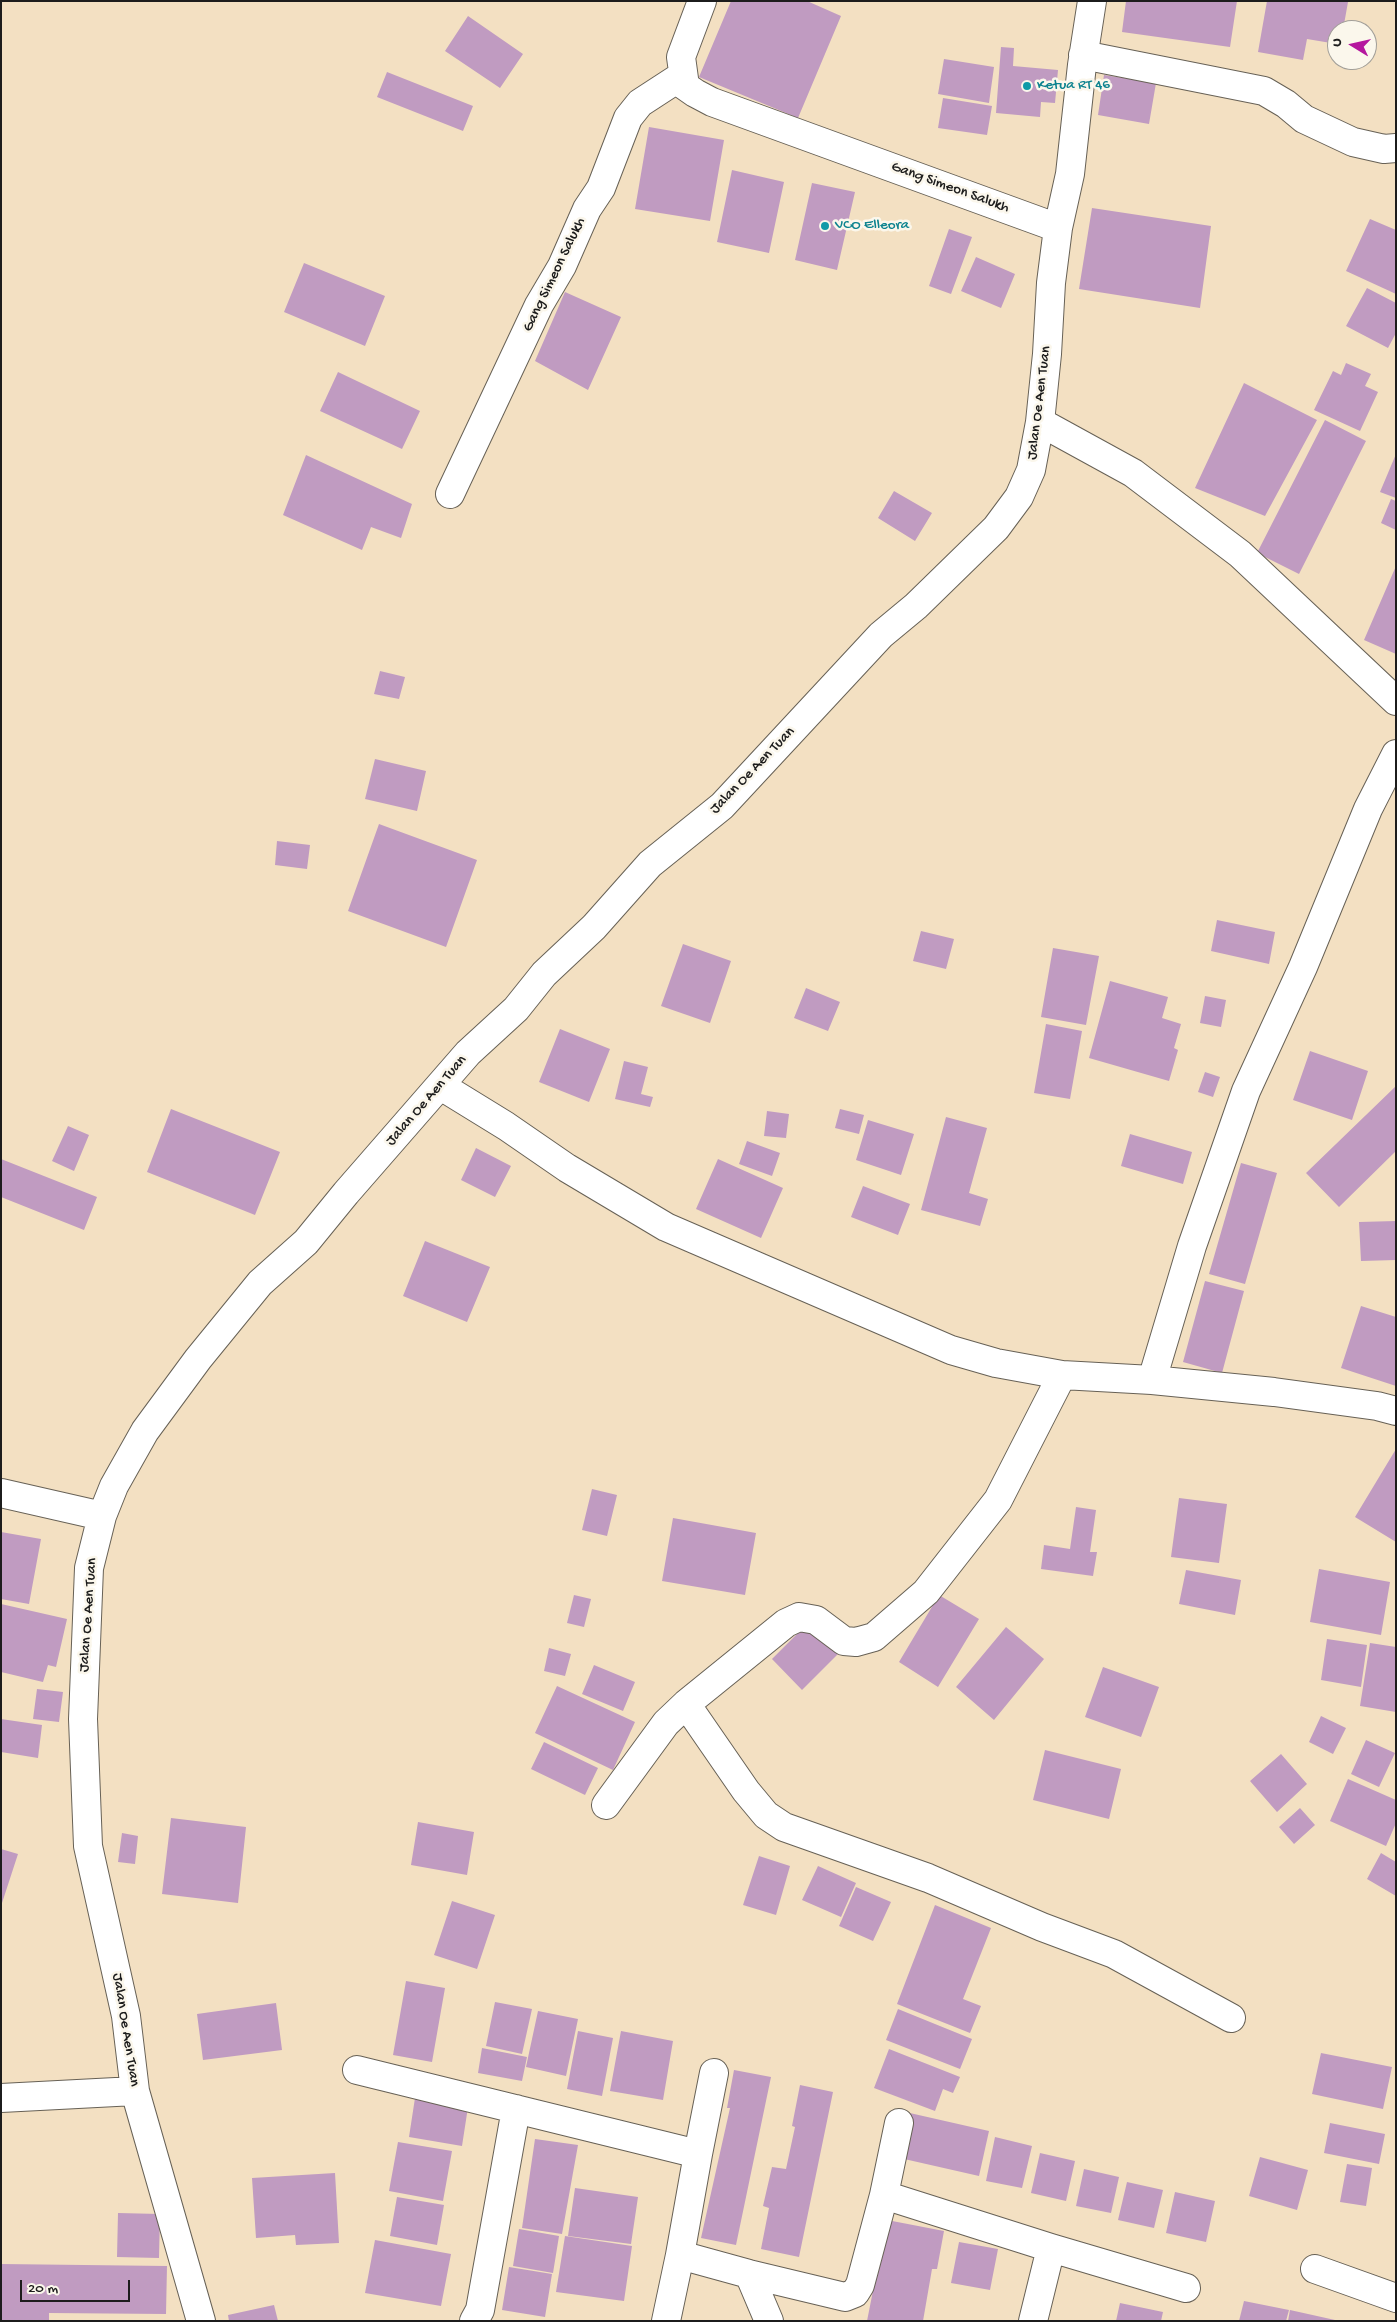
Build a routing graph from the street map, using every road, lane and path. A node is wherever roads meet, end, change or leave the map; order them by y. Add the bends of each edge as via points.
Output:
1 (702, 1) edge
2 (1092, 1) edge
3 (1084, 55) junction
4 (683, 76) junction
5 (1396, 148) edge
6 (1058, 228) junction
7 (1040, 422) junction
8 (450, 494) dead end
9 (1396, 701) edge
10 (1396, 754) edge
11 (441, 1086) junction
12 (1062, 1375) junction
13 (1152, 1380) junction
14 (1396, 1411) edge
15 (1, 1493) edge
16 (102, 1516) junction
17 (686, 1704) junction
18 (606, 1805) dead end
19 (1231, 2018) dead end
20 (358, 2070) dead end
21 (714, 2073) dead end
22 (135, 2091) junction
23 (1, 2098) edge
24 (516, 2109) junction
25 (899, 2124) dead end
26 (698, 2154) junction
27 (884, 2195) junction
28 (1051, 2248) junction
29 (680, 2255) junction
30 (1315, 2269) dead end
31 (749, 2274) junction
32 (1186, 2288) dead end
33 (1396, 2298) edge
34 (201, 2321) edge
35 (474, 2321) edge
36 (666, 2321) edge
37 (769, 2321) edge
38 (1033, 2321) edge

1 - 4 street via 681,57
2 - 3 street, Jalan Oe Aen Tuan
3 - 5 street via 1264,91 1304,119 1353,142 1384,149
3 - 6 street, Jalan Oe Aen Tuan via 1070,174
4 - 6 street, Gang Simeon Salukh via 685,86 712,102
4 - 8 street, Gang Simeon Salukh via 640,103 628,118 601,188 587,209 562,266 539,306
6 - 7 street, Jalan Oe Aen Tuan
7 - 9 street via 1133,473 1240,554
7 - 11 street, Jalan Oe Aen Tuan via 1031,470 1019,498 996,528 916,606 881,635 722,806 650,864 594,927 544,974 516,1009 468,1053
10 - 13 street via 1368,809 1246,1091 1192,1246
11 - 12 street via 666,1228 951,1350 996,1363
11 - 16 street, Jalan Oe Aen Tuan via 306,1242 260,1283 198,1359 145,1431 114,1486
12 - 13 street
12 - 17 street via 998,1500 926,1592 886,1628 874,1637 856,1642 844,1641 822,1623 800,1618 786,1623
13 - 14 street via 1324,1398
15 - 16 street
16 - 22 street, Jalan Oe Aen Tuan via 89,1568 83,1719 88,1846 126,2016
17 - 18 street via 666,1723
17 - 19 street via 746,1791 766,1815 784,1827 928,1878 1114,1954
20 - 24 street
21 - 26 street
22 - 23 street
22 - 34 street, Jalan Oe Aen Tuan
24 - 26 street
24 - 35 street via 480,2310
25 - 27 street
26 - 29 street
27 - 28 street
27 - 31 street via 860,2285 855,2293 846,2297
28 - 32 street
28 - 38 street
29 - 31 street
29 - 36 street
30 - 33 street
31 - 37 street

